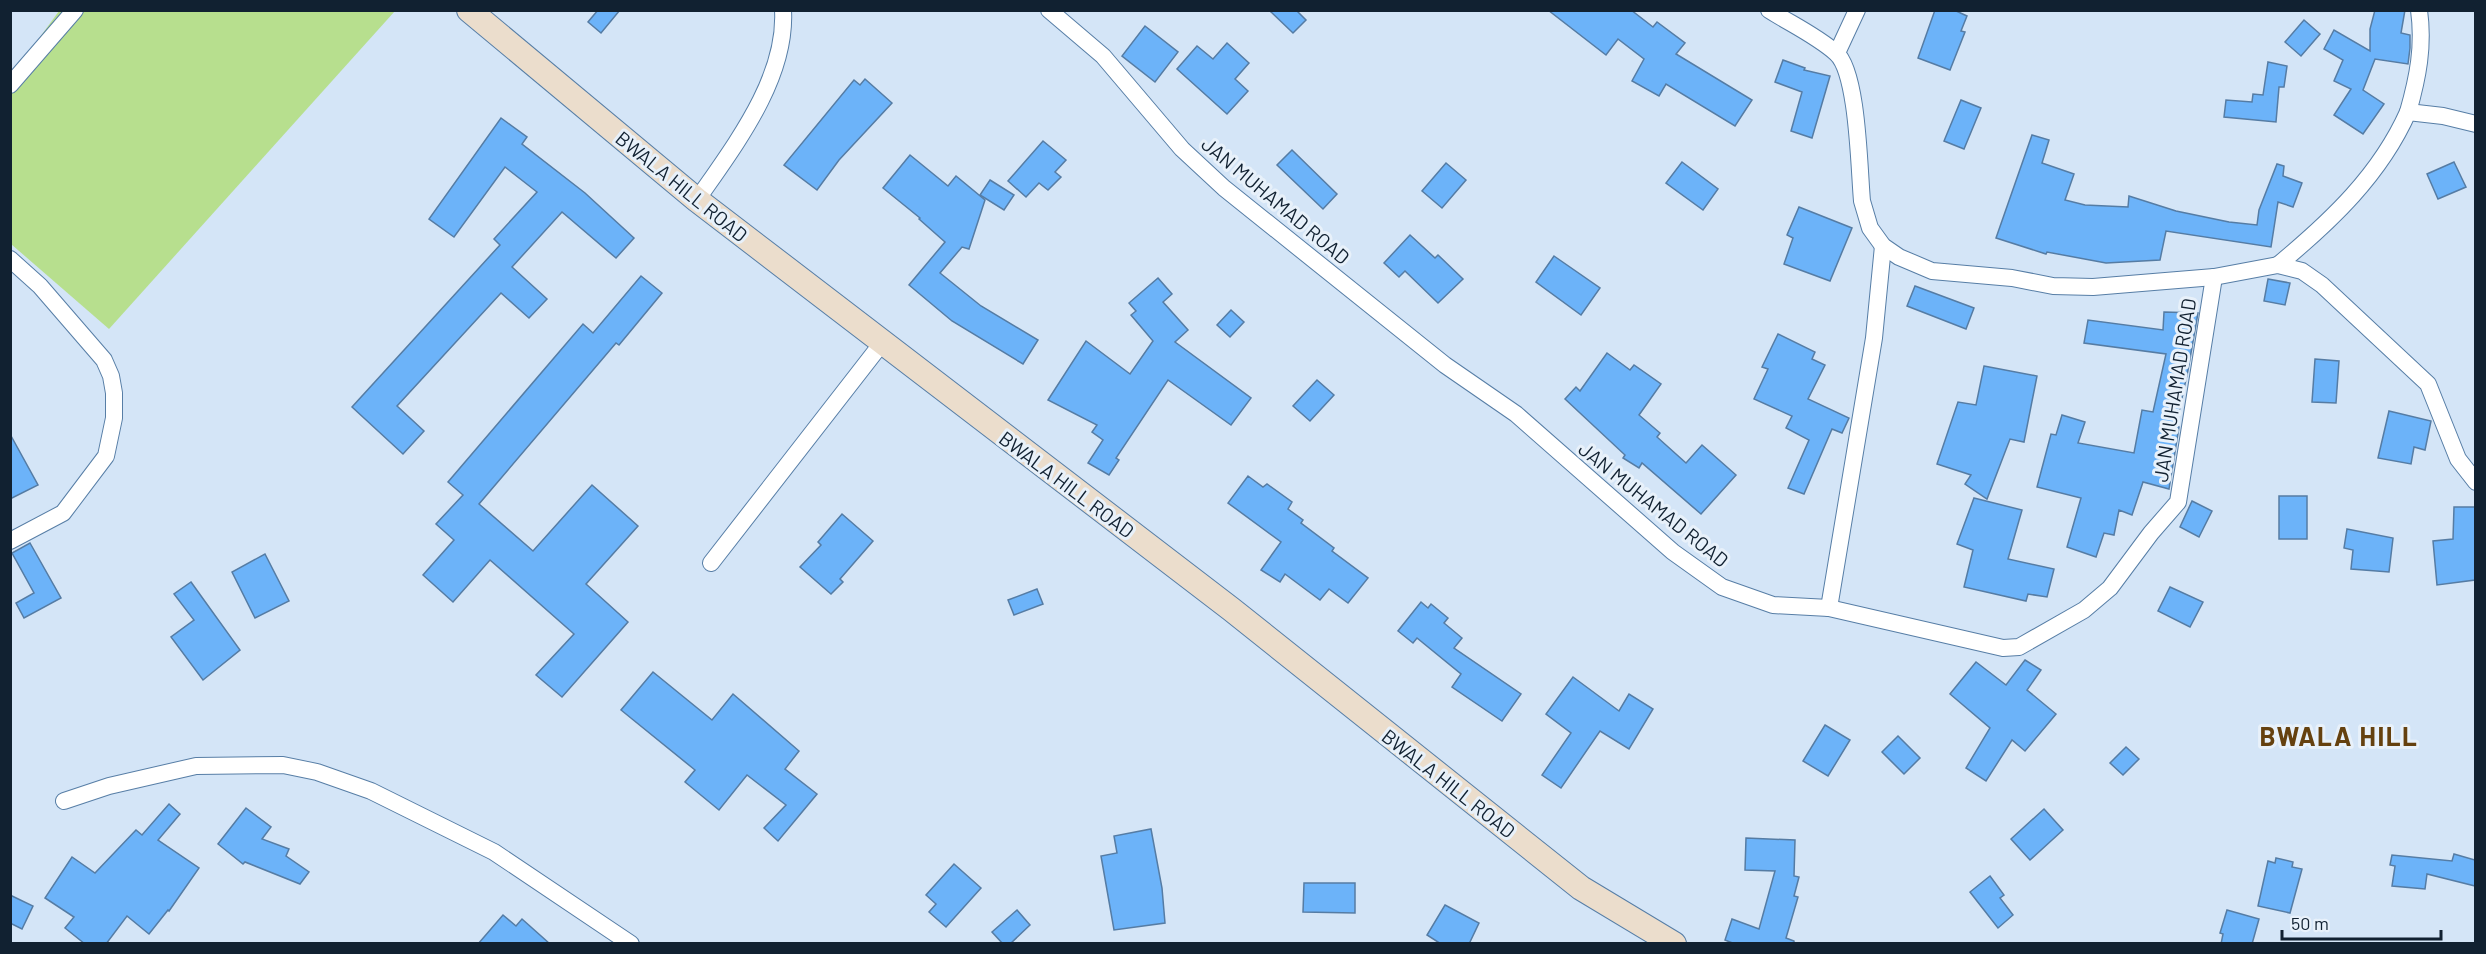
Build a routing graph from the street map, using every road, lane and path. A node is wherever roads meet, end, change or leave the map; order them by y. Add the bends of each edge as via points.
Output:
1 (75, 10) edge
2 (469, 10) edge
3 (783, 10) edge
4 (1049, 10) edge
5 (1770, 10) edge
6 (1857, 10) edge
7 (2418, 10) edge
8 (1837, 53) junction
9 (10, 85) edge
10 (2408, 112) junction
11 (2475, 124) edge
12 (697, 200) junction
13 (1883, 246) junction
14 (10, 259) edge
15 (2278, 265) junction
16 (2214, 277) junction
17 (882, 343) junction
18 (2475, 482) edge
19 (10, 541) edge
20 (711, 563) dead end
21 (1829, 608) junction
22 (64, 801) dead end
23 (631, 944) edge
24 (1674, 944) edge

1 - 9 street
2 - 12 street, BWALA HILL ROAD
3 - 12 street via 776,65 746,129
4 - 21 street, JAN MUHAMAD ROAD via 1103,56 1182,149 1224,188 1445,365 1516,414 1673,552 1722,586 1773,605
5 - 8 street
6 - 8 street
7 - 10 street via 2422,41
8 - 13 street via 1847,66 1851,86 1865,216
10 - 11 street
10 - 15 street via 2396,138 2352,197 2326,225
12 - 17 street, BWALA HILL ROAD
13 - 16 street via 1932,271 2053,286
13 - 21 street via 1874,338
14 - 19 street via 40,286 104,360 114,393 114,418 106,456 63,513
15 - 16 street
15 - 18 street via 2302,271 2322,285 2428,384 2458,459
16 - 21 street, JAN MUHAMAD ROAD via 2178,502 2110,588 2070,619 2011,648
17 - 20 street
17 - 24 street, BWALA HILL ROAD via 1231,609 1581,888
22 - 23 street via 196,766 283,765 317,772 371,791 494,852

